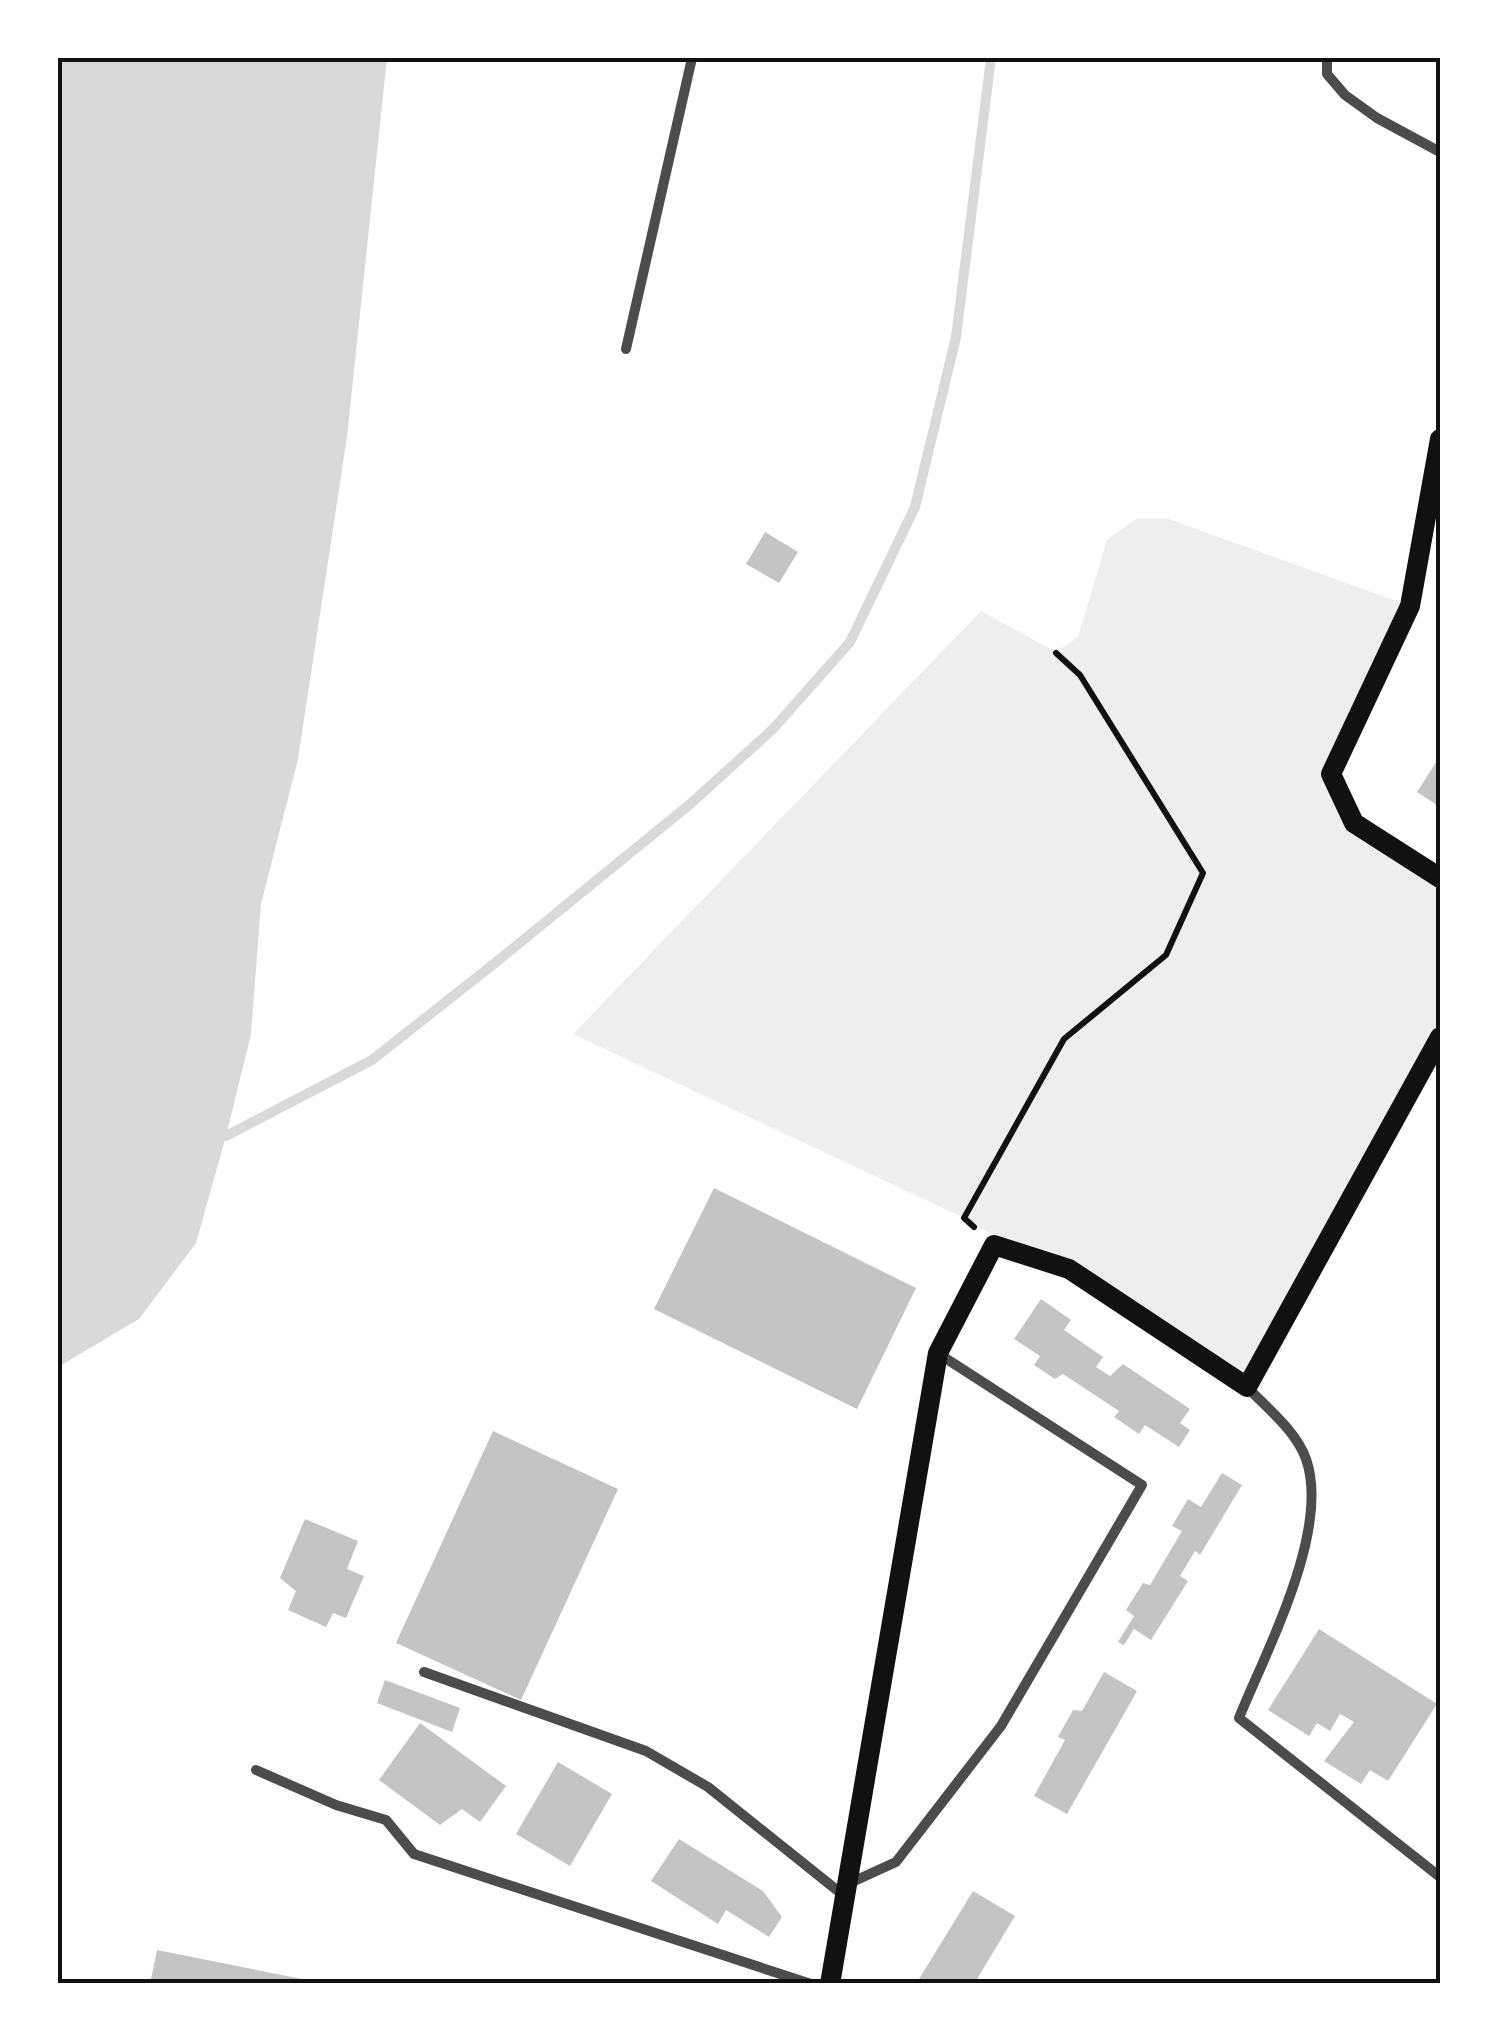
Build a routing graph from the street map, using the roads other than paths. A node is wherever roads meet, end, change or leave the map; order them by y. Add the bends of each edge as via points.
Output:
1 (692, 58) edge
2 (1327, 58) edge
3 (1440, 152) edge
4 (626, 349) dead end
5 (1440, 439) edge
6 (1440, 878) edge
7 (1440, 1037) edge
8 (938, 1353) junction
9 (1248, 1387) junction
10 (424, 1672) dead end
11 (256, 1770) dead end
12 (1440, 1877) edge
13 (849, 1891) junction
14 (810, 1984) edge
15 (830, 1984) edge

1 - 4 street
2 - 3 street via 1327,74 1345,95
5 - 6 main road via 1410,606 1331,774 1354,823
7 - 9 main road
8 - 9 main road via 994,1245 1069,1269
8 - 13 main road
8 - 13 street via 1142,1485 1001,1726 896,1862
9 - 12 street via 1298,1440 1308,1463 1309,1543 1239,1718
10 - 13 street via 646,1751 708,1787
11 - 14 street via 386,1820 414,1854
13 - 15 main road

